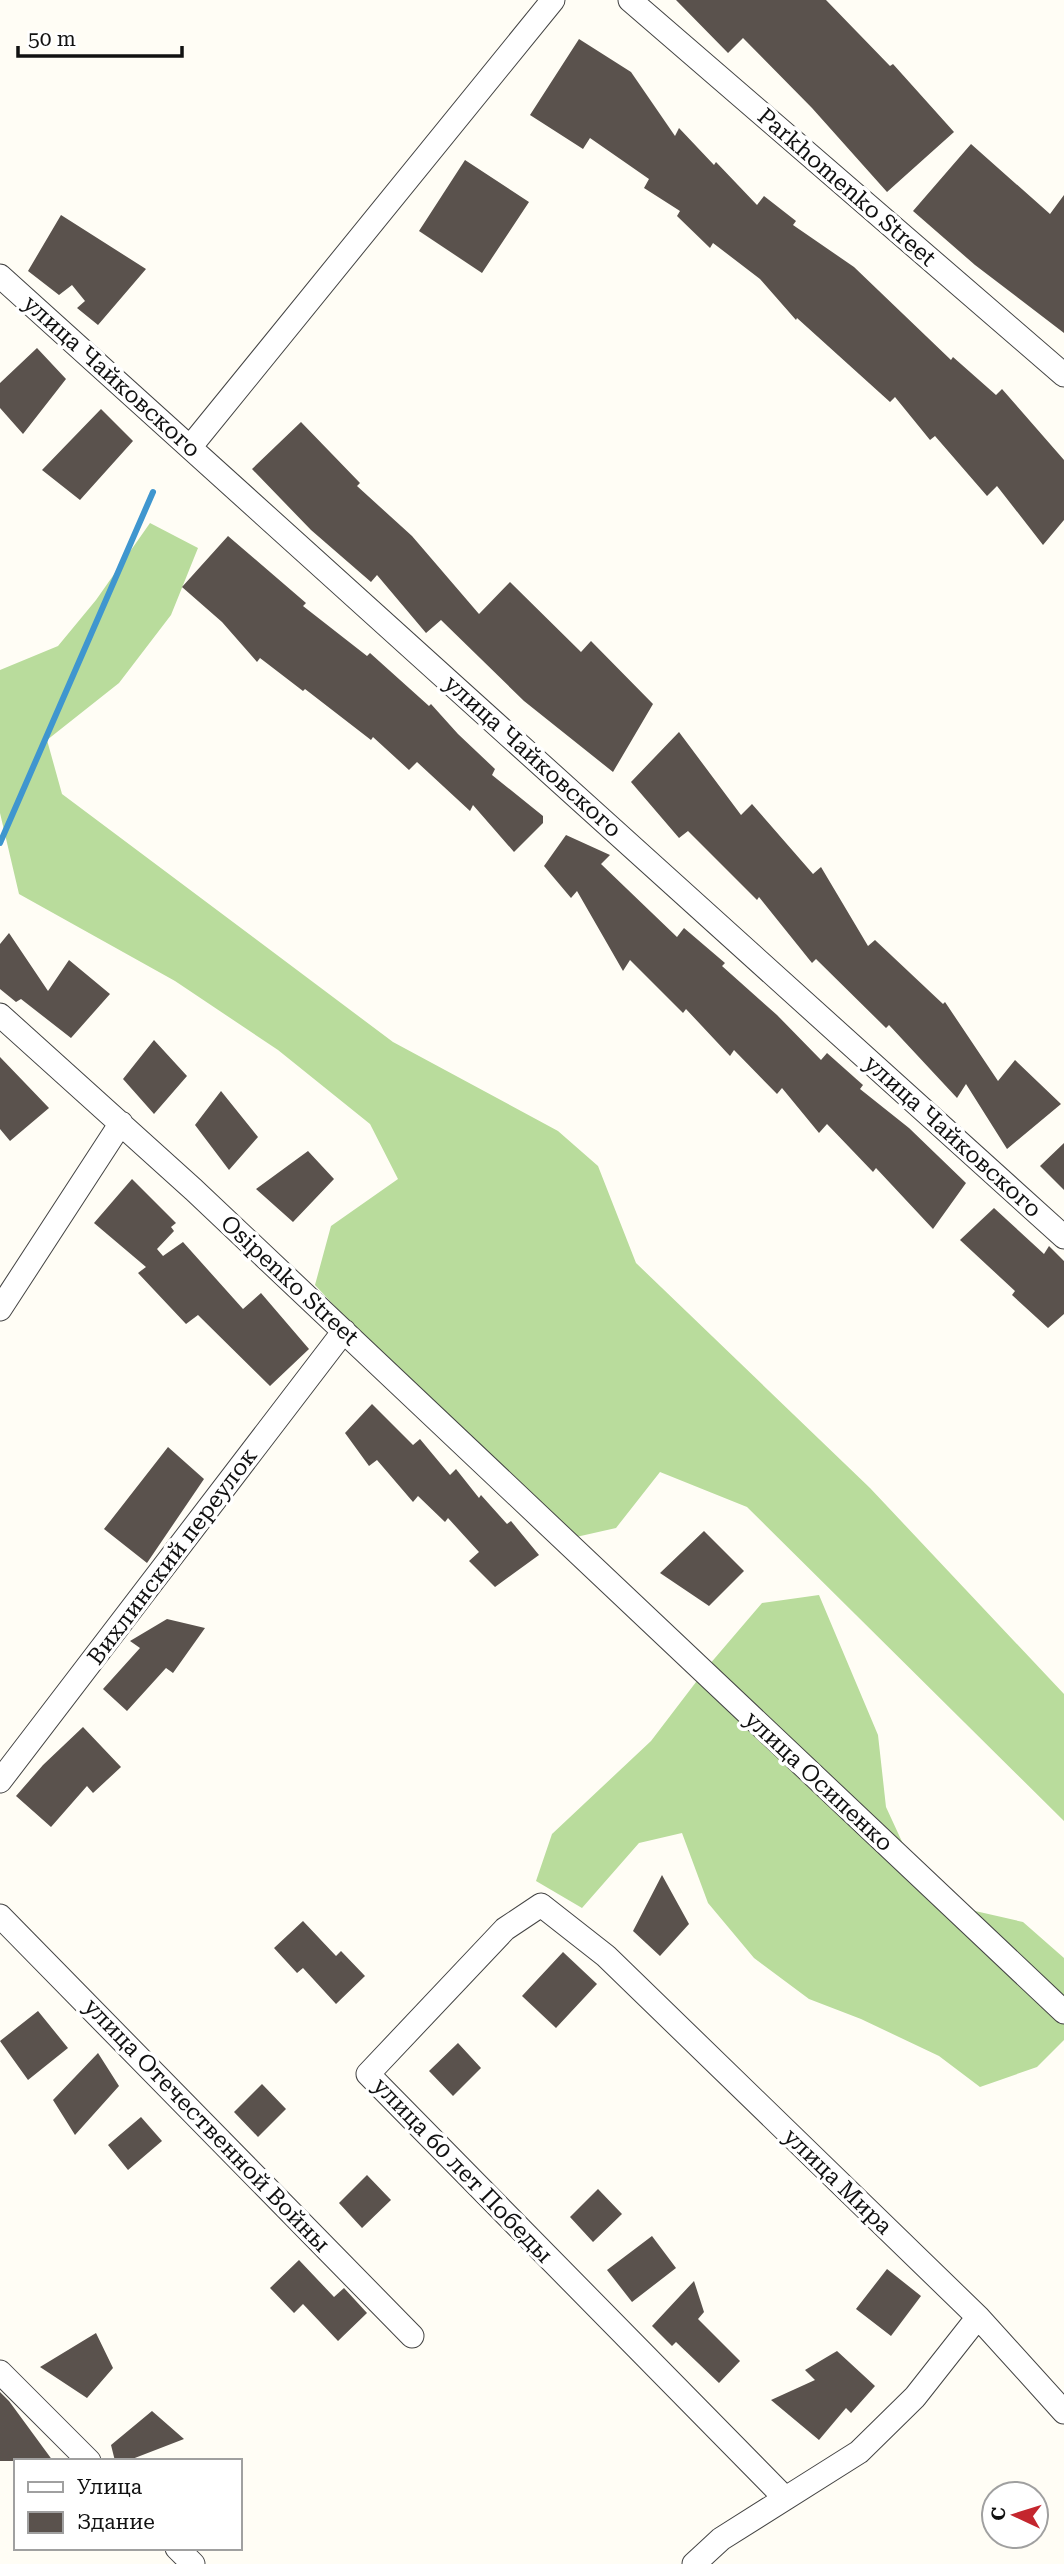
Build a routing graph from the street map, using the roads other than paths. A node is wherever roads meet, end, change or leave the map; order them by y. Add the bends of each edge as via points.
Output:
1 (553, 0) edge
2 (630, 0) edge
3 (0, 276) edge
4 (1064, 375) edge
5 (191, 446) junction
6 (0, 1016) edge
7 (121, 1123) junction
8 (1064, 1237) edge
9 (0, 1309) edge
10 (344, 1331) junction
11 (0, 1781) edge
12 (0, 1916) edge
13 (606, 1956) joint
14 (1064, 2012) edge
15 (978, 2317) junction
16 (412, 2336) dead end
17 (0, 2372) edge
18 (1064, 2412) edge
19 (87, 2459) edge
20 (785, 2498) junction
21 (179, 2550) edge
22 (193, 2564) edge
23 (694, 2564) edge

1 - 5 street
2 - 4 street, Parkhomenko Street
3 - 5 street, улица Чайковского
5 - 8 street, улица Чайковского
6 - 7 street, Osipenko Street
7 - 9 street
7 - 10 street, Osipenko Street
10 - 11 street, Вихлинский переулок
10 - 14 street, Osipenko Street
12 - 16 street, улица Отечественной Войны
13 - 15 street, улица Мира
13 - 20 street, улица 60 лет Победы via 541,1905 505,1929 368,2074
15 - 18 street, улица Мира
15 - 20 street via 915,2397 859,2452
17 - 19 street
20 - 23 street via 721,2539
21 - 22 street

